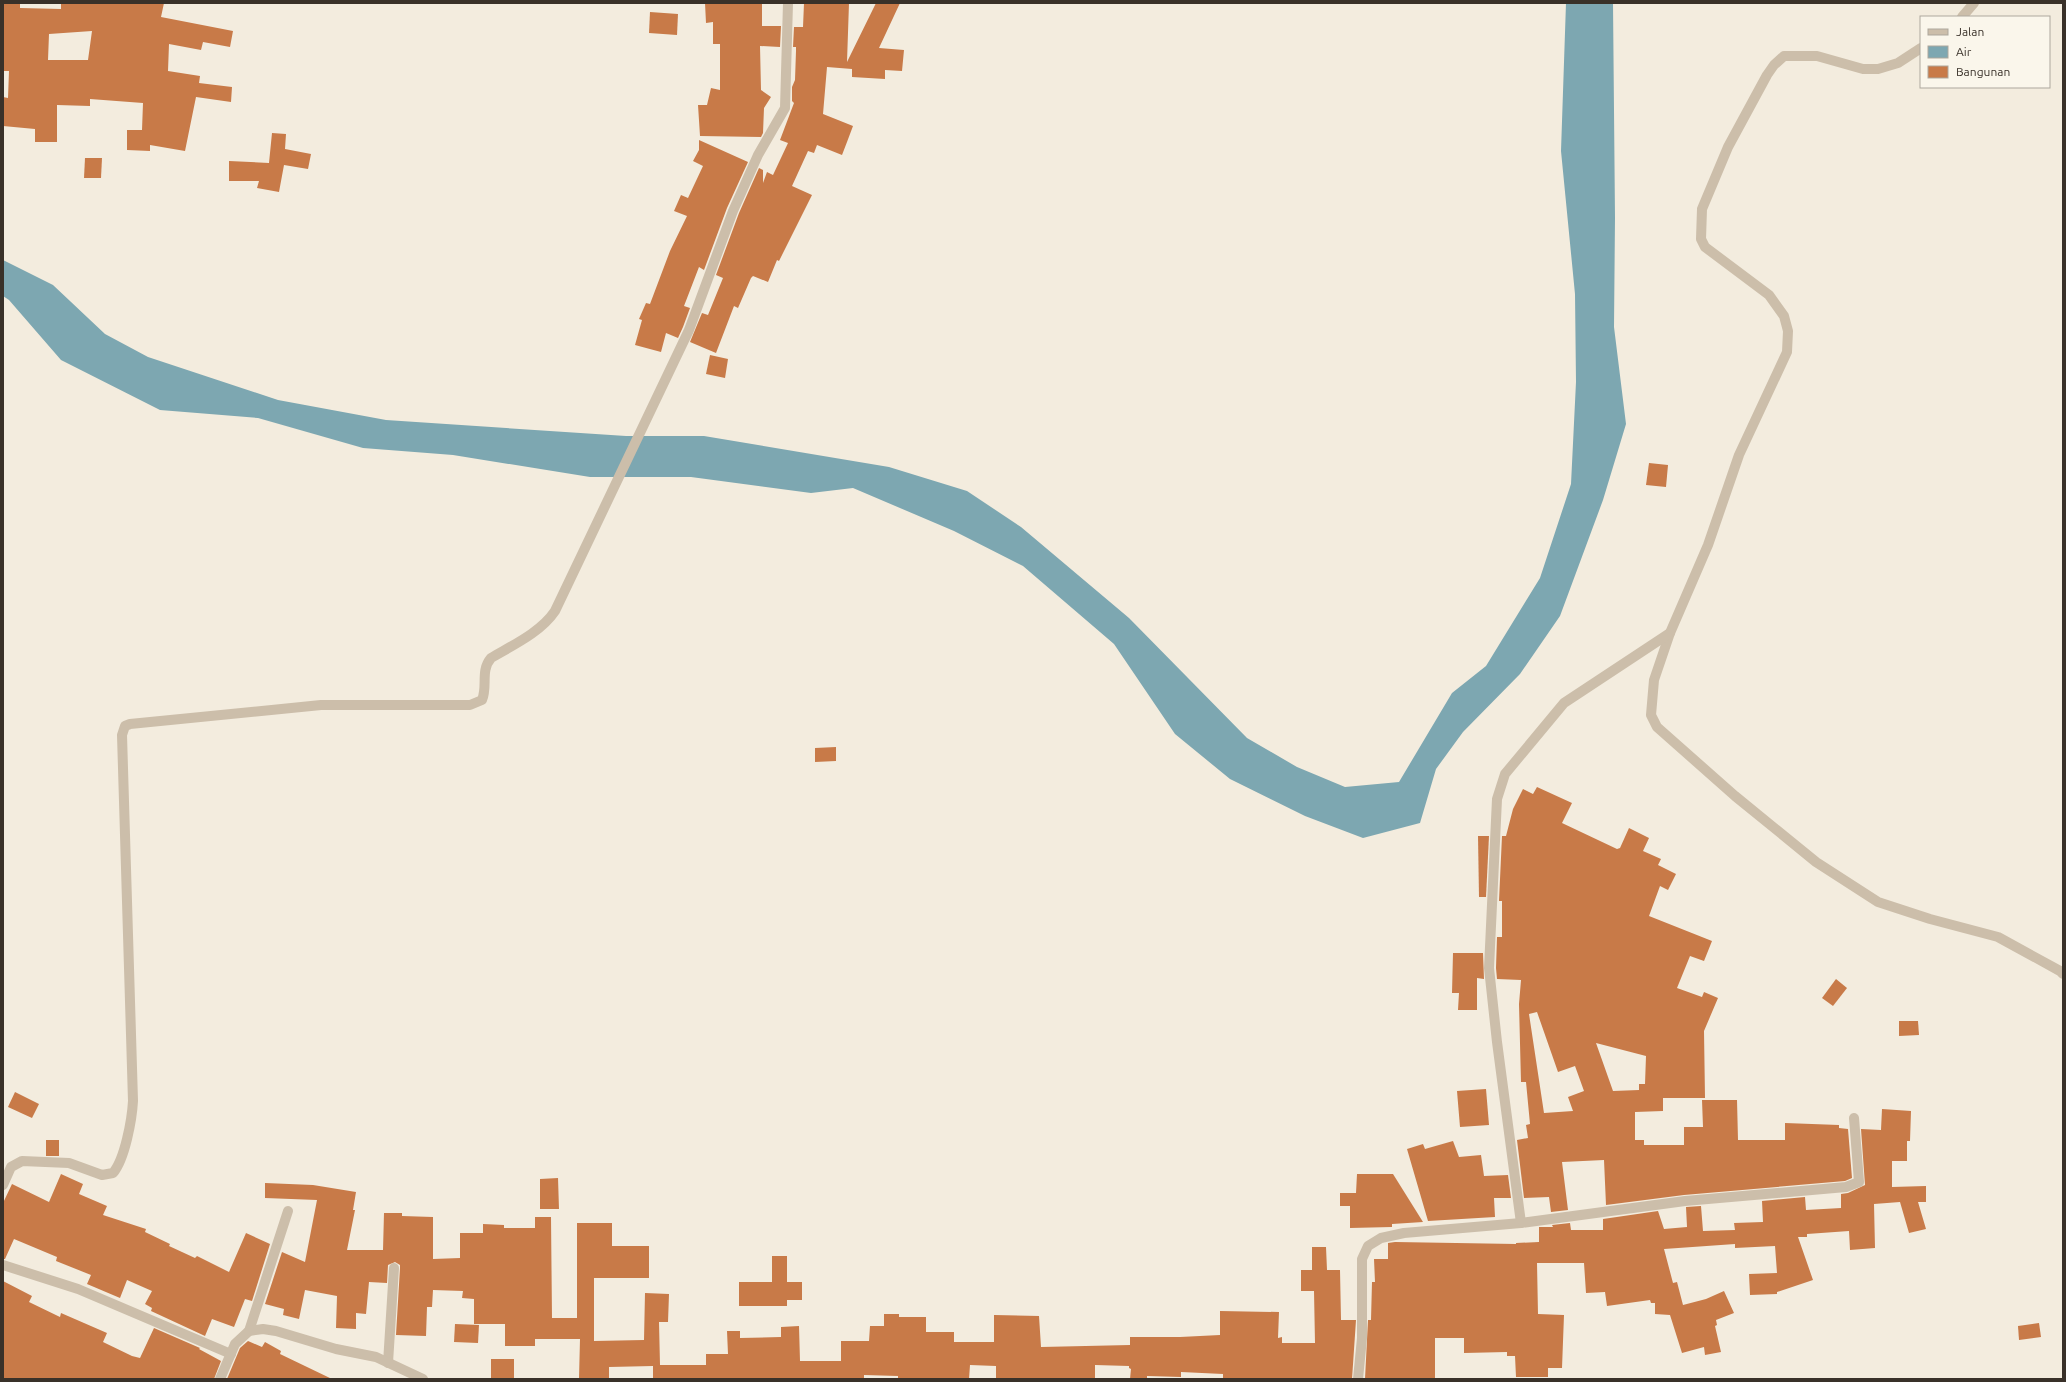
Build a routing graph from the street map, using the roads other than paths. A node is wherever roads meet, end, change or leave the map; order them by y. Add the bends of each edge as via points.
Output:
1 (788, 3) edge
2 (1974, 3) edge
3 (1963, 16) edge
4 (1920, 49) edge
5 (1670, 633) junction
6 (2063, 974) edge
7 (1854, 1118) dead end
8 (3, 1185) edge
9 (288, 1211) dead end
10 (1521, 1223) junction
11 (3, 1265) edge
12 (394, 1268) dead end
13 (249, 1331) junction
14 (231, 1354) junction
15 (388, 1363) junction
16 (220, 1379) edge
17 (423, 1379) edge
18 (1358, 1379) edge

1 - 8 street via 785,108 758,155 733,211 689,330 549,620 491,658 484,671 485,694 482,700 478,703 321,705 125,726 122,735 133,1101 119,1164 113,1173 102,1175 69,1163 22,1161 11,1167
2 - 3 street
4 - 5 street via 1898,63 1878,69 1863,69 1817,56 1784,56 1767,75 1728,147 1702,209 1701,239 1706,247 1769,295 1784,316 1788,331 1787,352 1739,455 1708,545
5 - 6 street via 1654,680 1651,715 1657,727 1687,755 1816,862 1878,902 1998,937
5 - 10 street via 1564,703 1505,774 1497,799 1489,968
7 - 10 street via 1859,1182 1846,1187 1685,1201
9 - 13 street
10 - 18 street via 1404,1233 1381,1238 1368,1246 1362,1259 1362,1338
11 - 14 street via 78,1289
12 - 15 street
13 - 14 street via 235,1344
13 - 15 street via 276,1331 336,1349 376,1357
14 - 16 street
15 - 17 street

